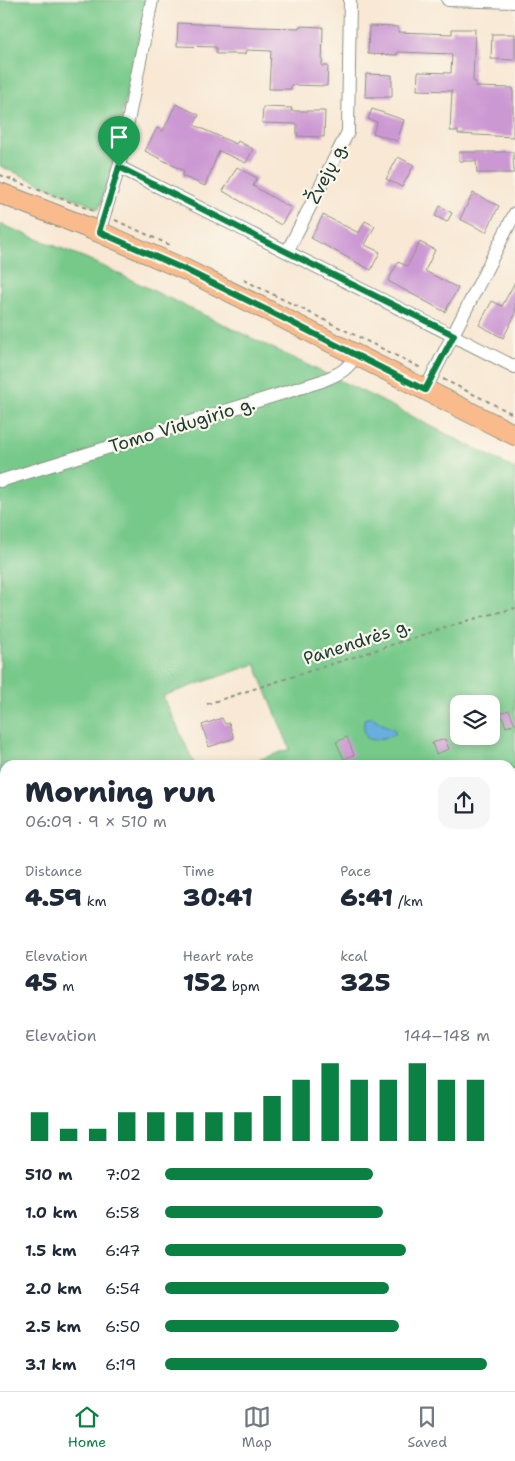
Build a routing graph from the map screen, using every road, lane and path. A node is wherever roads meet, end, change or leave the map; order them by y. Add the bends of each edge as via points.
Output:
1 (152, 0) edge
2 (350, 0) edge
3 (448, 0) edge
4 (515, 2) edge
5 (119, 167) junction
6 (0, 193) edge
7 (515, 213) edge
8 (99, 232) junction
9 (287, 252) junction
10 (454, 335) junction
11 (356, 355) junction
12 (515, 367) edge
13 (425, 390) junction
14 (515, 435) edge
15 (0, 481) edge
16 (515, 608) edge
17 (206, 704) dead end

1 - 5 street
2 - 9 street, Žvejų g. via 348,132
3 - 4 street
5 - 8 street
5 - 9 street
6 - 8 main road
7 - 10 street
8 - 11 main road via 186,270
9 - 10 street
10 - 12 street
10 - 13 street
11 - 13 main road
11 - 15 street, Tomo Vidugirio g. via 346,370 322,381
13 - 14 main road
16 - 17 path, Panendrės g.

